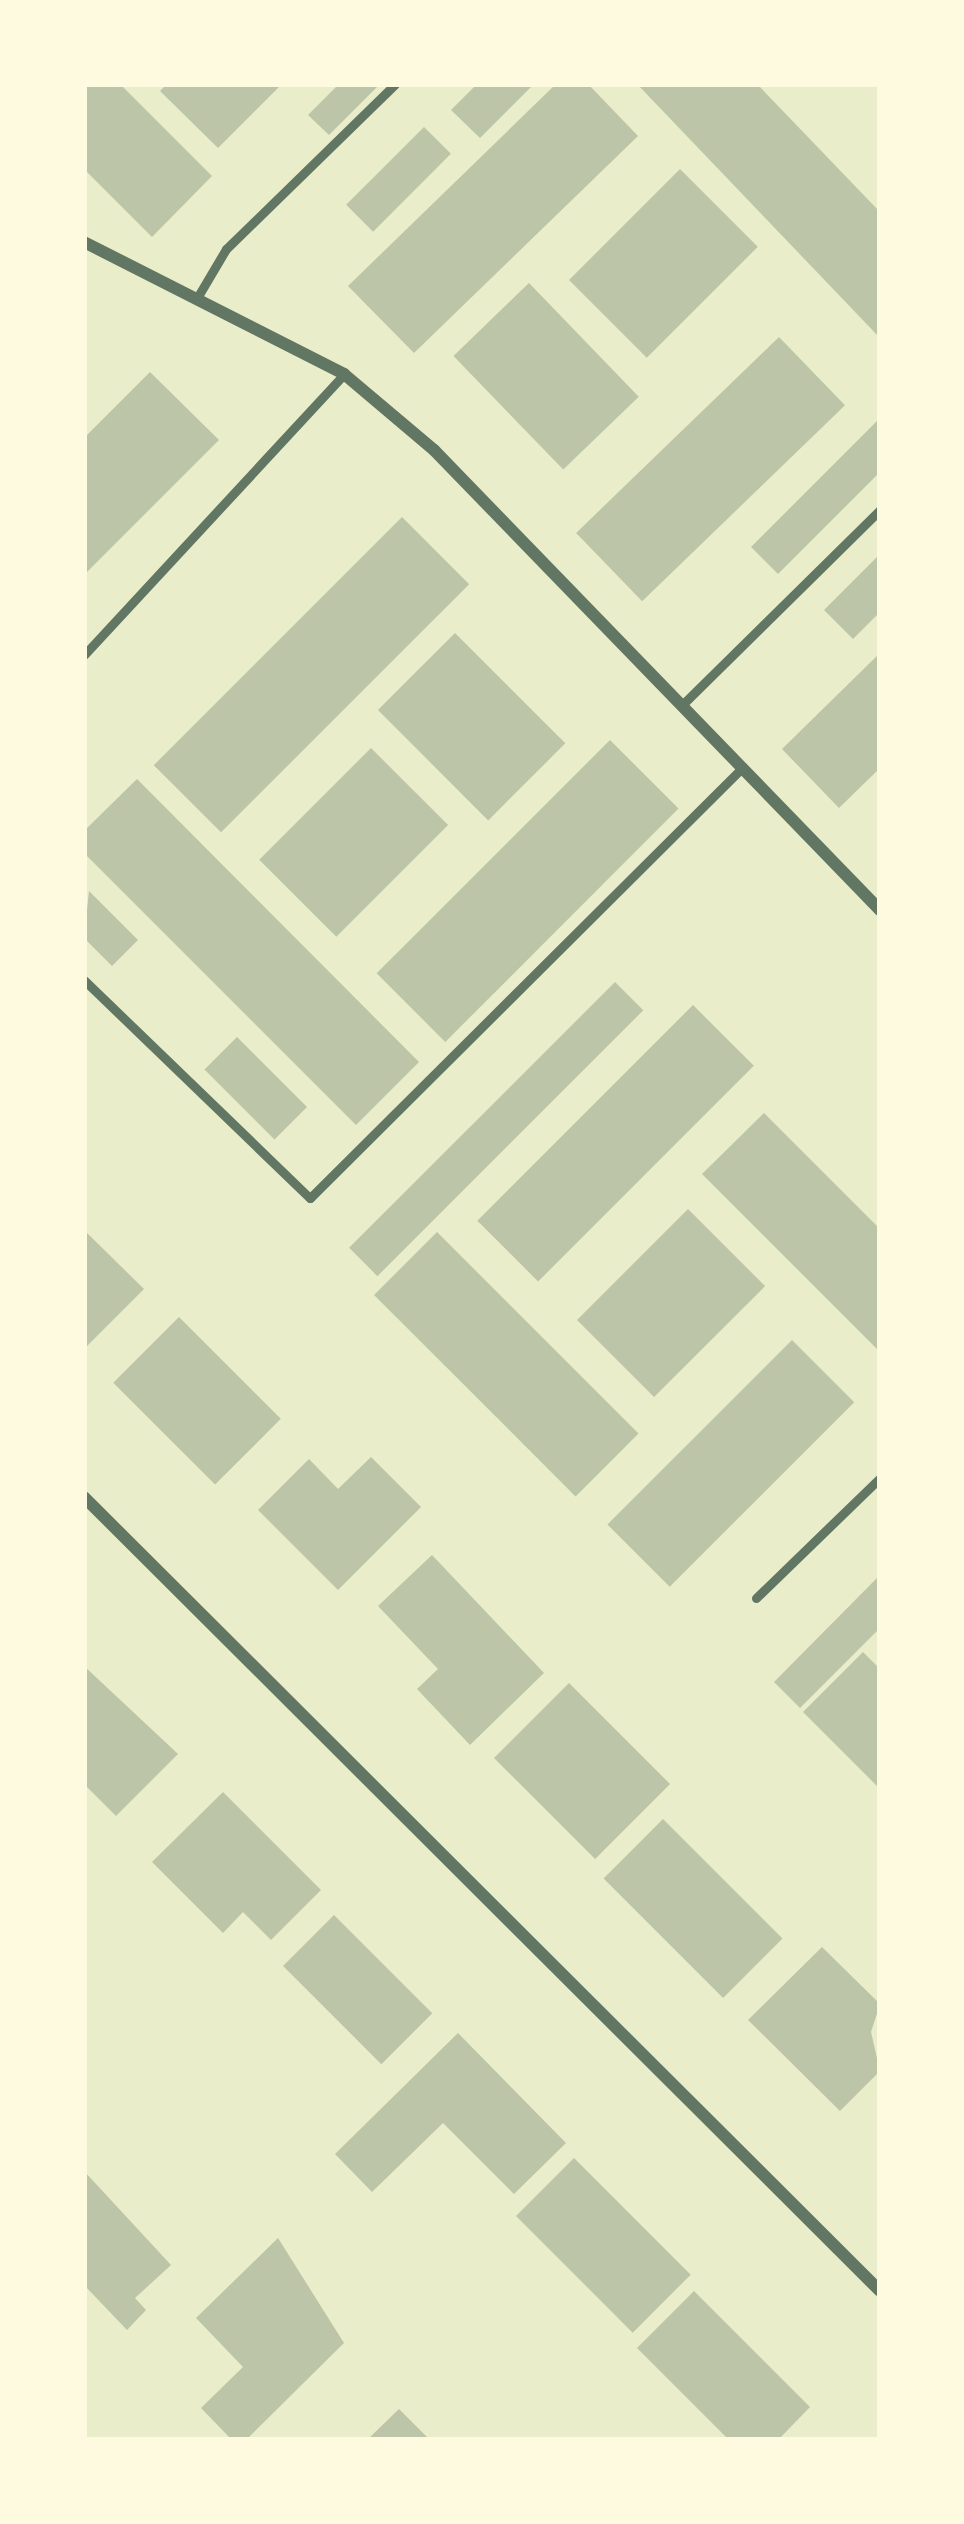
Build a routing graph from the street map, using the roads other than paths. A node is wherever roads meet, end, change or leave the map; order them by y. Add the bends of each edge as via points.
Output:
1 (395, 84) edge
2 (84, 242) edge
3 (197, 298) junction
4 (344, 374) junction
5 (880, 510) edge
6 (84, 655) edge
7 (682, 705) junction
8 (742, 768) junction
9 (880, 910) edge
10 (84, 980) edge
11 (880, 1478) edge
12 (84, 1497) edge
13 (756, 1598) dead end
14 (880, 2290) edge

1 - 3 lane via 226,249
2 - 3 street
3 - 4 street
4 - 6 lane
4 - 7 street via 434,450
5 - 7 lane
7 - 8 street
8 - 9 street
8 - 10 lane via 310,1198
11 - 13 lane
12 - 14 street

